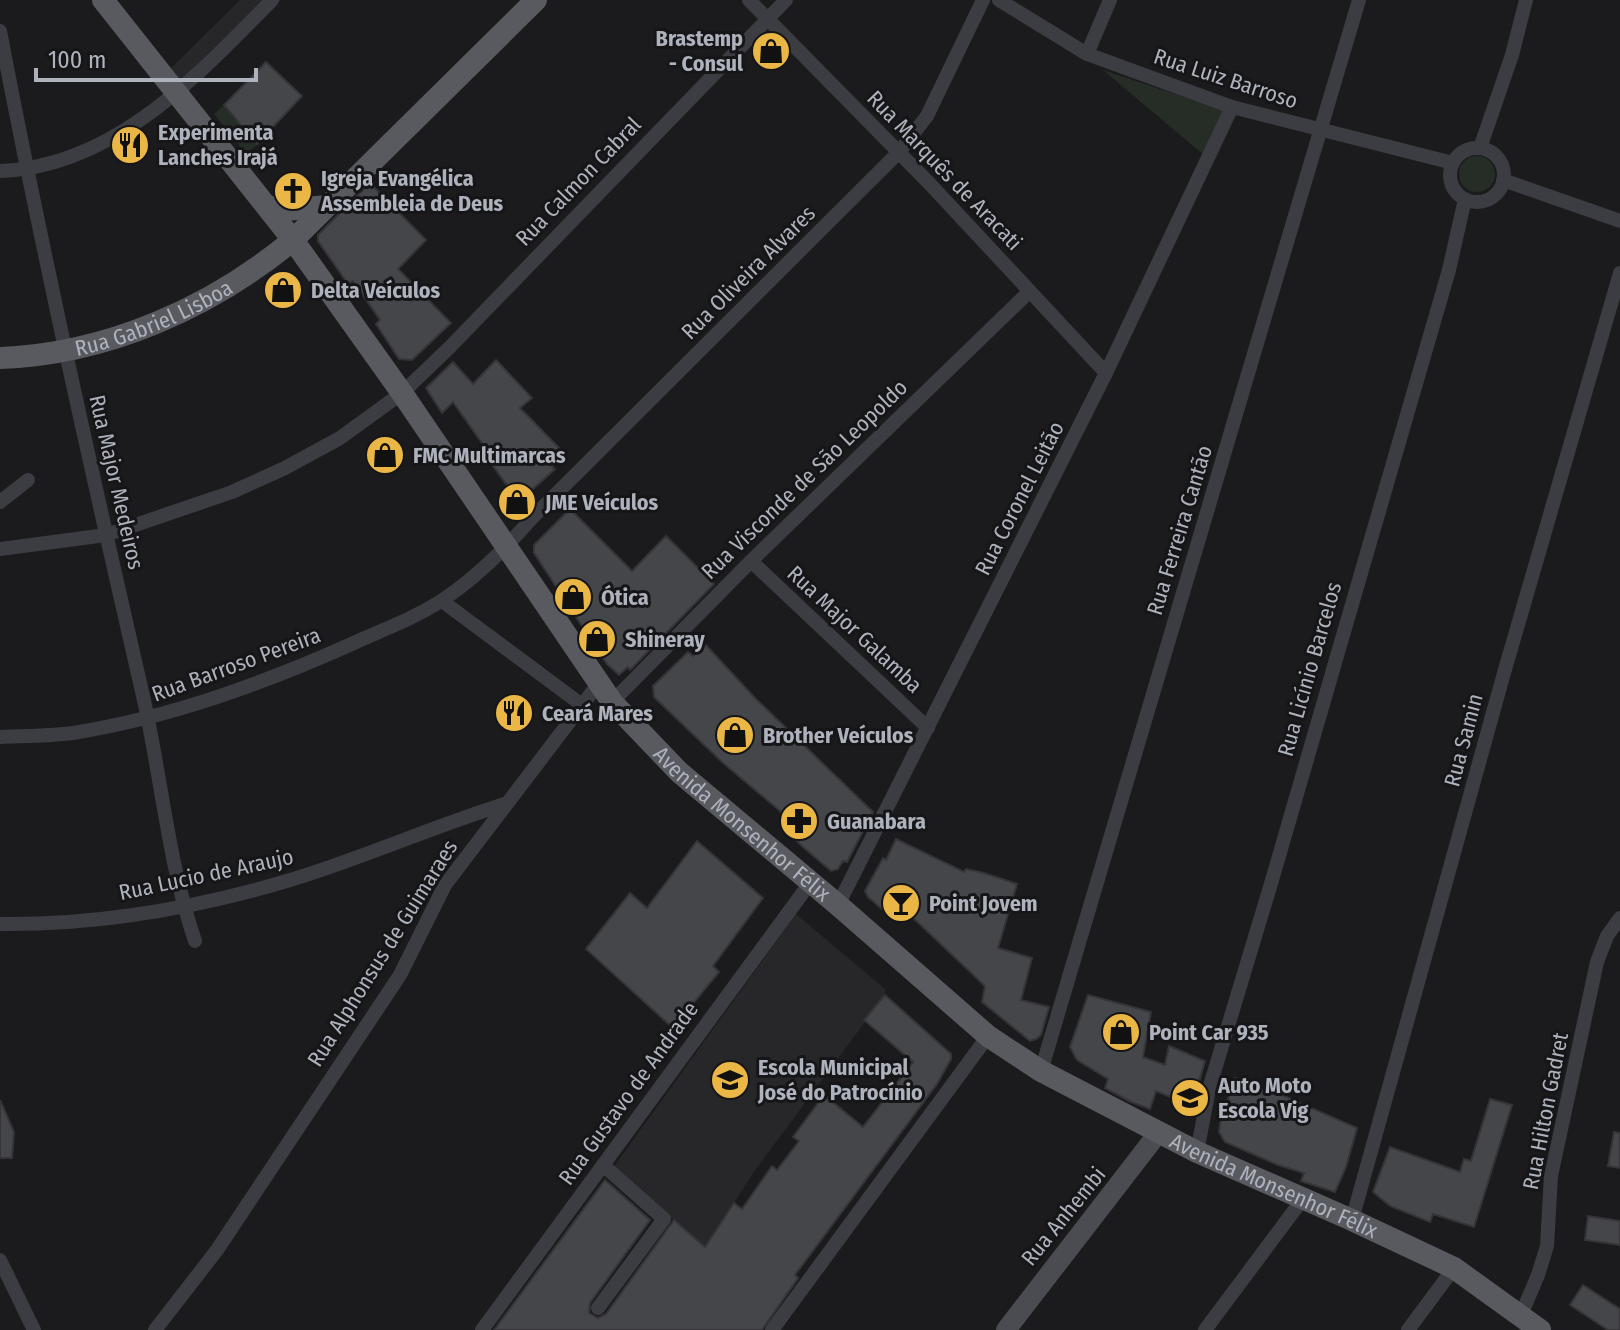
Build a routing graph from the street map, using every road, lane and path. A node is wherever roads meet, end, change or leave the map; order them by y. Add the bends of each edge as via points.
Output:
1 (103, 0) edge
2 (272, 0) edge
3 (536, 0) edge
4 (749, 0) edge
5 (786, 0) edge
6 (983, 0) edge
7 (999, 0) edge
8 (1110, 0) edge
9 (1359, 0) edge
10 (1526, 0) edge
11 (767, 19) junction
12 (0, 31) edge
13 (1087, 54) junction
14 (177, 93) junction
15 (1232, 107) junction
16 (1321, 131) junction
17 (1480, 148) junction
18 (899, 152) junction
19 (1453, 163) junction
20 (27, 170) junction
21 (0, 171) edge
22 (1503, 180) junction
23 (1465, 199) junction
24 (267, 206) junction
25 (327, 206) junction
26 (1620, 221) edge
27 (293, 240) junction
28 (316, 272) junction
29 (1620, 273) edge
30 (1030, 291) junction
31 (64, 352) junction
32 (0, 358) edge
33 (1106, 373) junction
34 (402, 393) junction
35 (28, 480) dead end
36 (0, 502) edge
37 (106, 535) junction
38 (506, 548) junction
39 (0, 549) edge
40 (751, 561) junction
41 (442, 601) junction
42 (605, 692) junction
43 (582, 705) junction
44 (149, 718) junction
45 (928, 728) junction
46 (0, 737) edge
47 (505, 804) junction
48 (810, 883) junction
49 (183, 905) junction
50 (838, 905) junction
51 (1620, 918) edge
52 (0, 924) edge
53 (195, 941) dead end
54 (988, 1036) junction
55 (1041, 1071) junction
56 (1159, 1132) junction
57 (1197, 1152) junction
58 (603, 1165) junction
59 (1302, 1200) junction
60 (1352, 1220) junction
61 (0, 1260) edge
62 (1454, 1268) junction
63 (598, 1308) dead end
64 (1521, 1315) junction
65 (34, 1330) edge
66 (155, 1330) edge
67 (482, 1330) edge
68 (772, 1330) edge
69 (1006, 1330) edge
70 (1205, 1330) edge
71 (1408, 1330) edge
72 (1540, 1330) edge

1 - 14 main road, Avenida Monsenhor Félix
2 - 14 street
3 - 25 main road
4 - 11 street, Rua Marquês de Aracati
5 - 11 street, Rua Calmon Cabral
6 - 18 street, Rua Oliveira Alvares via 927,116
7 - 13 street, Rua Luiz Barroso
8 - 13 street
9 - 16 street, Rua Ferreira Cantão
10 - 17 street
11 - 18 street, Rua Marquês de Aracati
11 - 34 street, Rua Calmon Cabral
12 - 20 street, Rua Major Medeiros
13 - 15 street, Rua Luiz Barroso
14 - 20 street via 98,145
14 - 24 main road, Avenida Monsenhor Félix
15 - 16 street, Rua Luiz Barroso
15 - 33 street, Rua Coronel Leitão
16 - 19 street, Rua Luiz Barroso
16 - 55 street, Rua Ferreira Cantão
17 - 19 street via 1464,152
17 - 22 street via 1496,156
18 - 30 street, Rua Marquês de Aracati
18 - 38 street, Rua Oliveira Alvares
19 - 23 street via 1450,180
20 - 21 street
20 - 31 street, Rua Major Medeiros
22 - 23 street via 1489,199
22 - 26 street
23 - 57 street, Rua Licínio Barcelos via 1449,270 1209,1089
24 - 25 main road
24 - 27 main road, Avenida Monsenhor Félix
25 - 27 main road, Rua Gabriel Lisboa
25 - 28 main road via 297,239 315,262
27 - 28 main road, Avenida Monsenhor Félix
27 - 31 main road, Rua Gabriel Lisboa via 190,307 126,335
28 - 34 main road, Avenida Monsenhor Félix
29 - 60 street, Rua Samin
30 - 33 street, Rua Marquês de Aracati
30 - 40 street, Rua Visconde de São Leopoldo
31 - 32 main road, Rua Gabriel Lisboa
31 - 37 street, Rua Major Medeiros
33 - 45 street, Rua Coronel Leitão
34 - 37 street, Rua Calmon Cabral via 340,438 285,468 199,505
34 - 38 main road, Avenida Monsenhor Félix
35 - 36 street
37 - 39 street, Rua Calmon Cabral
37 - 44 street, Rua Major Medeiros
38 - 41 street, Rua Barroso Pereira
38 - 42 main road, Avenida Monsenhor Félix
40 - 42 street, Rua Visconde de São Leopoldo
40 - 45 street, Rua Major Galamba
41 - 43 street
41 - 44 street, Rua Barroso Pereira via 287,674
42 - 43 street, Rua Alphonsus de Guimaraes
42 - 48 main road, Avenida Monsenhor Félix via 679,772
43 - 47 street, Rua Alphonsus de Guimaraes
44 - 46 street, Rua Barroso Pereira via 70,733
44 - 49 street, Rua Major Medeiros
45 - 50 street, Rua Coronel Leitão
47 - 49 street, Rua Lucio de Araujo via 289,880
47 - 66 street, Rua Alphonsus de Guimaraes via 445,885 400,975 324,1090 217,1250
48 - 50 main road, Avenida Monsenhor Félix
48 - 58 street, Rua Gustavo de Andrade
49 - 52 street, Rua Lucio de Araujo via 88,921
49 - 53 street, Rua Major Medeiros
50 - 54 main road, Avenida Monsenhor Félix
51 - 64 street, Rua Hilton Gadret via 1597,962 1551,1176 1547,1246
54 - 55 main road, Avenida Monsenhor Félix
54 - 68 street
55 - 56 main road, Avenida Monsenhor Félix
56 - 57 main road, Avenida Monsenhor Félix
56 - 69 street, Rua Anhembi
57 - 59 main road, Avenida Monsenhor Félix
58 - 63 street via 664,1219
58 - 67 street, Rua Gustavo de Andrade
59 - 60 main road, Avenida Monsenhor Félix
59 - 70 street
60 - 62 main road, Avenida Monsenhor Félix
61 - 65 street
62 - 64 main road, Avenida Monsenhor Félix
62 - 71 street
64 - 72 main road, Avenida Monsenhor Félix

